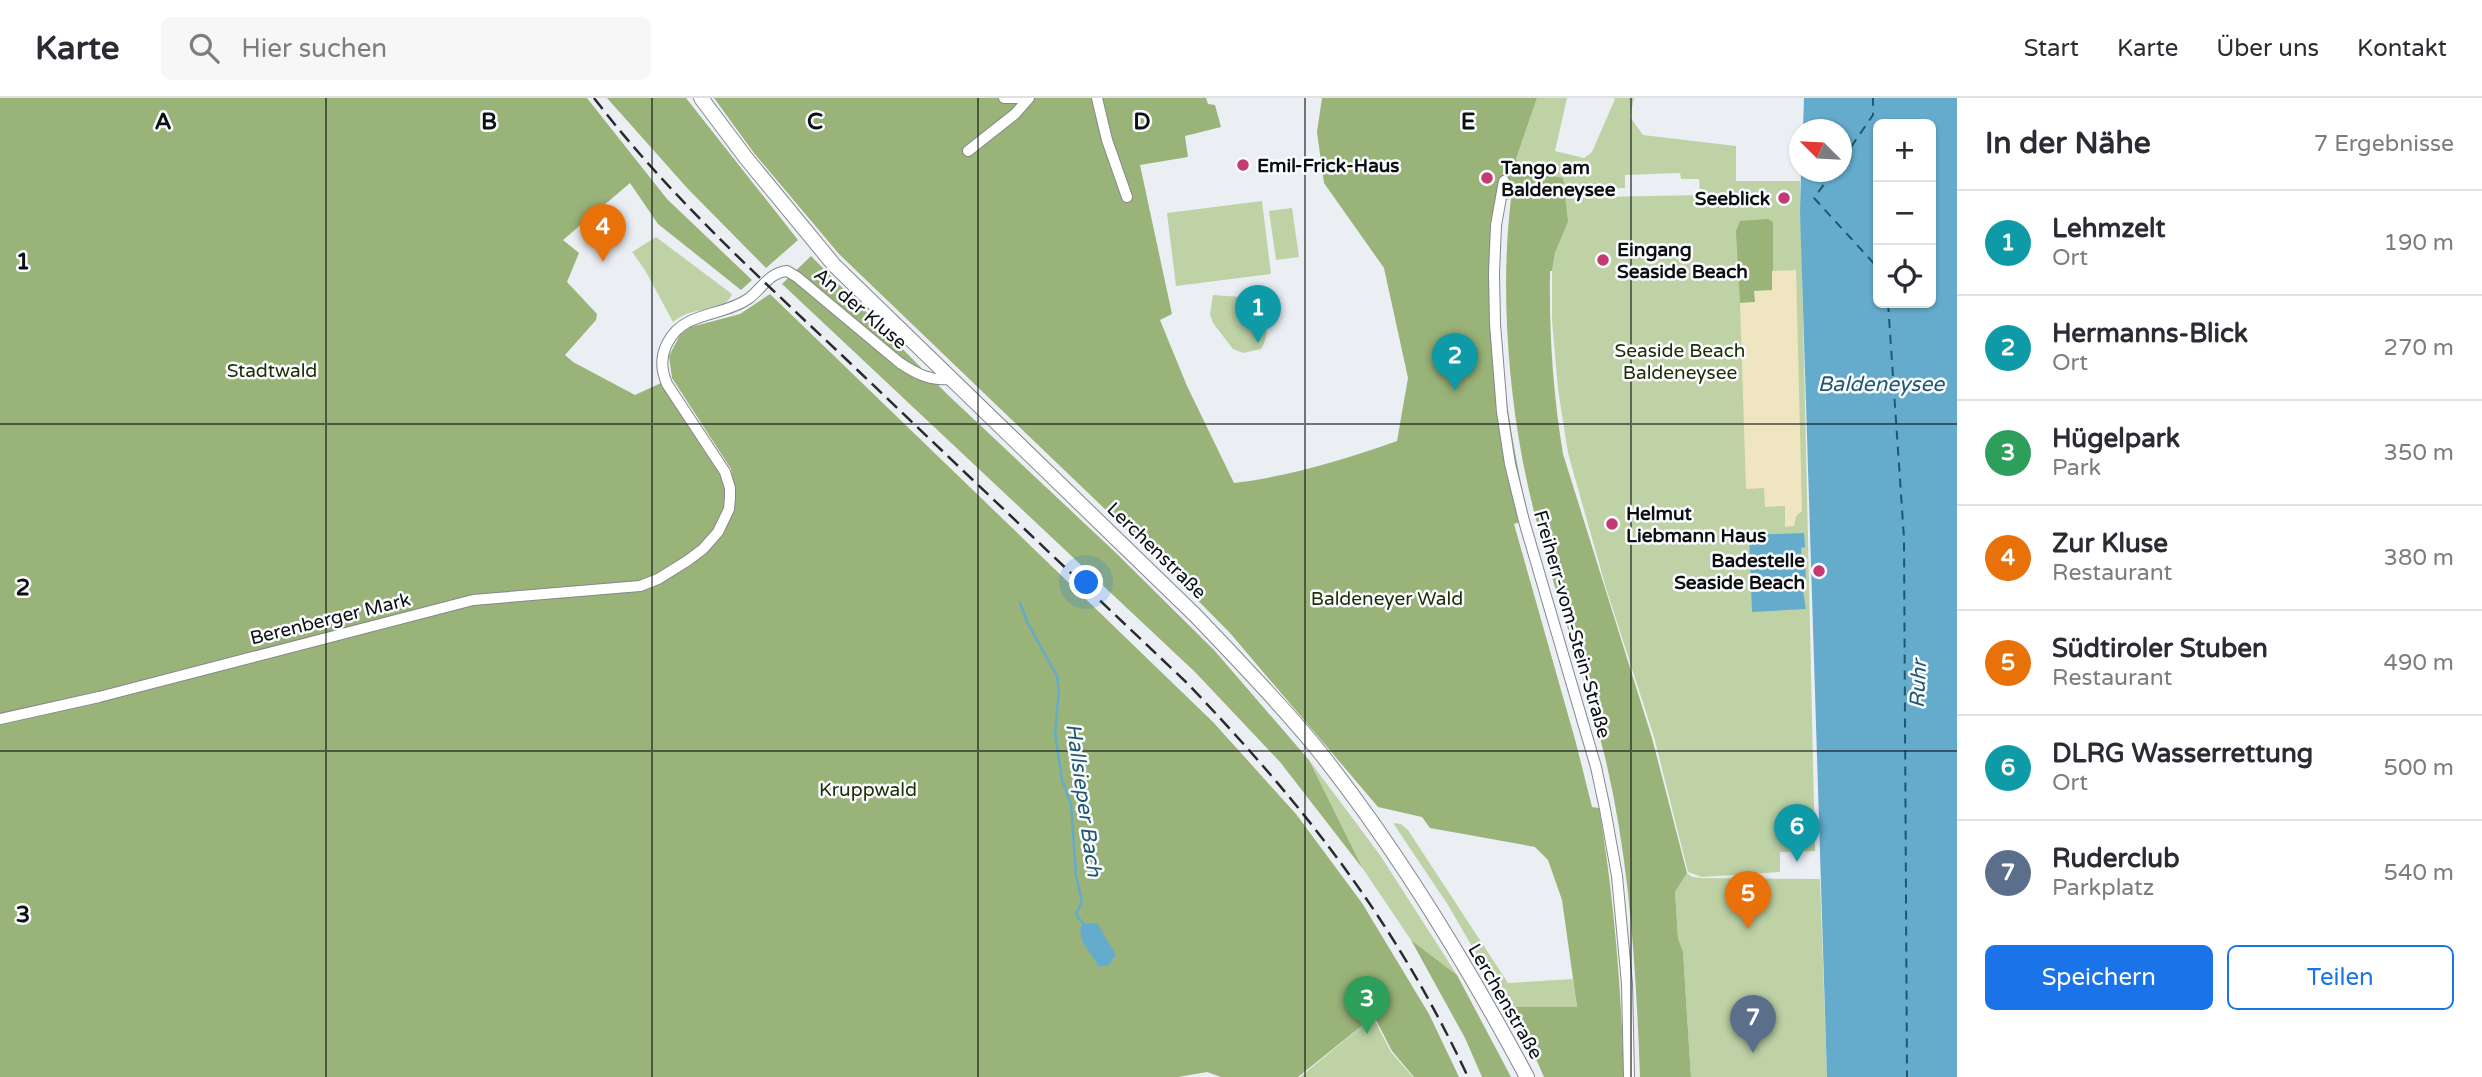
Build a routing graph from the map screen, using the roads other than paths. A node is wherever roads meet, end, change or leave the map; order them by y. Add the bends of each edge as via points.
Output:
1 (701, 98) edge
2 (1004, 98) edge
3 (1097, 98) edge
4 (1025, 99) edge
5 (968, 151) dead end
6 (1504, 181) dead end
7 (1127, 197) dead end
8 (950, 379) junction
9 (671, 571) joint
10 (0, 719) edge
11 (1527, 1077) edge
12 (1629, 1077) edge

1 - 8 main road, Lerchenstraße via 834,265
2 - 4 street
3 - 7 street
4 - 5 street via 1015,114
6 - 12 street, Freiherr-vom-Stein-Straße via 1493,273 1502,412 1524,521 1605,809 1626,970
8 - 9 street, An der Kluse via 918,375 787,271 774,274 729,309 680,325 665,347 662,372 725,472 730,498 718,532 703,549
8 - 11 main road, Lerchenstraße via 1195,615 1314,746 1419,893
9 - 10 street, Berenberger Mark via 632,588 473,600

